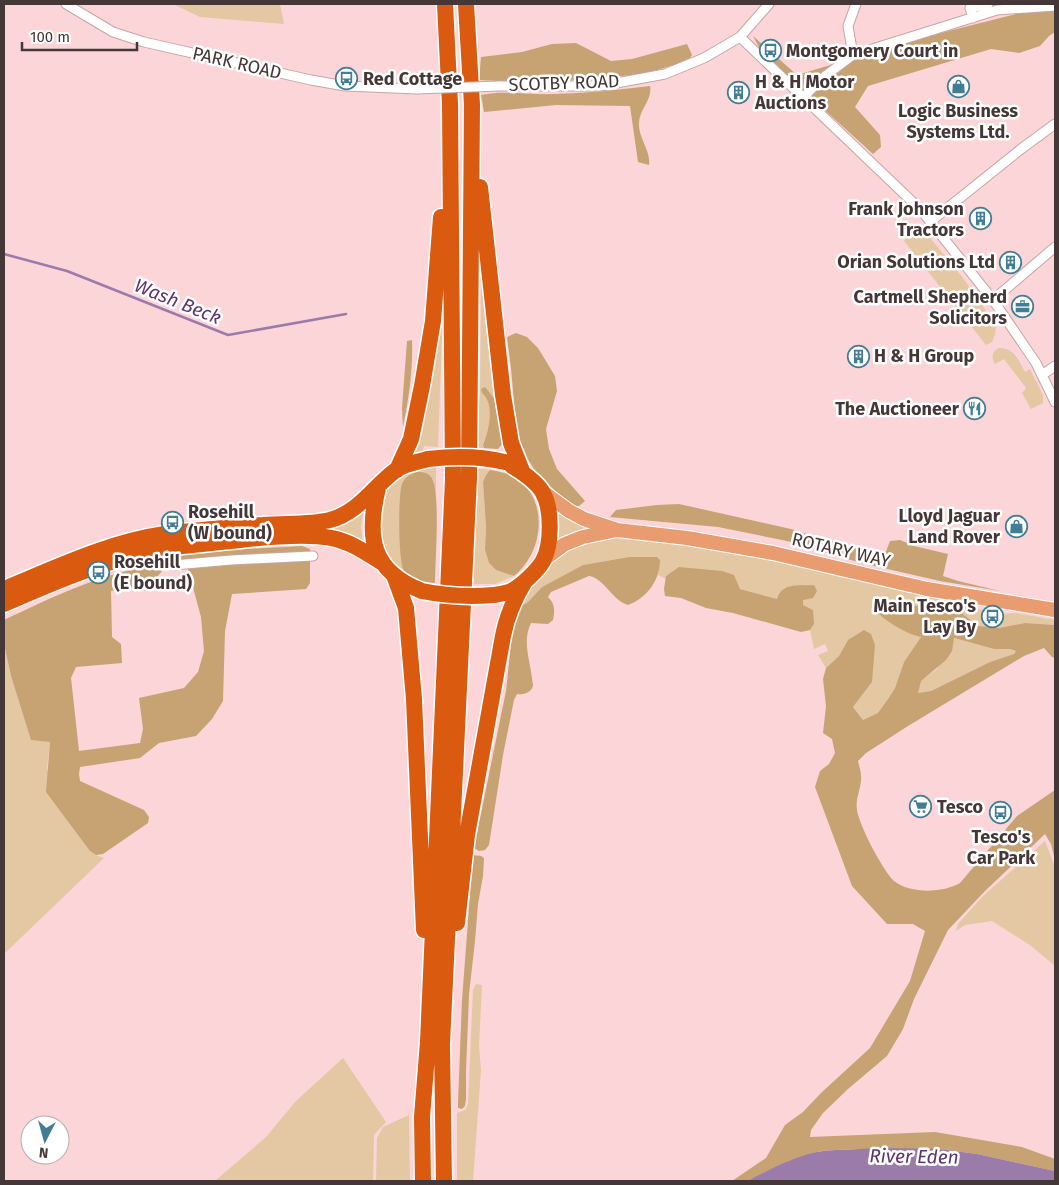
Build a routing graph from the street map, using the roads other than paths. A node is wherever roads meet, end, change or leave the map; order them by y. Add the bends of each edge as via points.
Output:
1 (66, 4) edge
2 (445, 4) edge
3 (466, 4) edge
4 (769, 4) edge
5 (856, 4) edge
6 (988, 4) edge
7 (1035, 5) edge
8 (1008, 6) edge
9 (1055, 6) edge
10 (973, 18) junction
11 (740, 37) junction
12 (853, 55) junction
13 (499, 86) joint
14 (804, 97) junction
15 (450, 104) junction
16 (472, 105) junction
17 (1055, 124) edge
18 (930, 222) junction
19 (1055, 247) edge
20 (993, 300) junction
21 (1055, 366) edge
22 (1042, 375) junction
23 (1055, 402) edge
24 (397, 470) junction
25 (522, 471) junction
26 (378, 488) junction
27 (543, 492) junction
28 (617, 530) junction
29 (163, 542) junction
30 (314, 556) dead end
31 (543, 560) junction
32 (381, 562) junction
33 (395, 578) junction
34 (525, 581) junction
35 (4, 589) edge
36 (4, 604) edge
37 (1055, 610) edge
38 (435, 1043) junction
39 (424, 1181) edge
40 (444, 1181) edge

1 - 13 street, PARK ROAD, bridge via 113,32 144,42 301,78 370,88
2 - 15 highway
3 - 16 highway
4 - 11 street, SCOTBY ROAD
5 - 12 street via 848,26
6 - 10 street via 970,8
7 - 8 street
7 - 9 street
8 - 10 street
10 - 12 street
11 - 13 street, SCOTBY ROAD via 704,58 665,74 600,86
11 - 14 street
12 - 14 street via 821,79
14 - 18 street
15 - 24 highway via 433,321 411,439
15 - 38 highway via 453,479
16 - 25 highway via 503,395 511,443
16 - 38 highway via 469,478
17 - 18 street via 1020,148
18 - 20 street
19 - 20 street
20 - 22 street
21 - 22 street
22 - 23 street
24 - 25 highway, bridge via 447,456 492,458
24 - 26 highway
25 - 27 highway
26 - 29 highway via 351,510 329,520 198,530
26 - 32 highway via 372,512 373,540
27 - 28 main road, ROTARY WAY via 584,520
27 - 31 highway via 549,513 549,535
28 - 31 main road, ROTARY WAY via 565,544
28 - 37 main road, ROTARY WAY via 773,553 927,589
29 - 30 street via 166,561 174,565
29 - 32 highway via 314,536 354,546
29 - 35 highway via 121,545 74,560
29 - 36 highway
31 - 34 highway
32 - 33 highway
33 - 34 highway, bridge via 406,585 440,595 480,596 512,591
33 - 38 highway via 406,608 414,699
34 - 38 highway via 507,617
38 - 39 highway via 422,1117
38 - 40 highway via 443,1118

